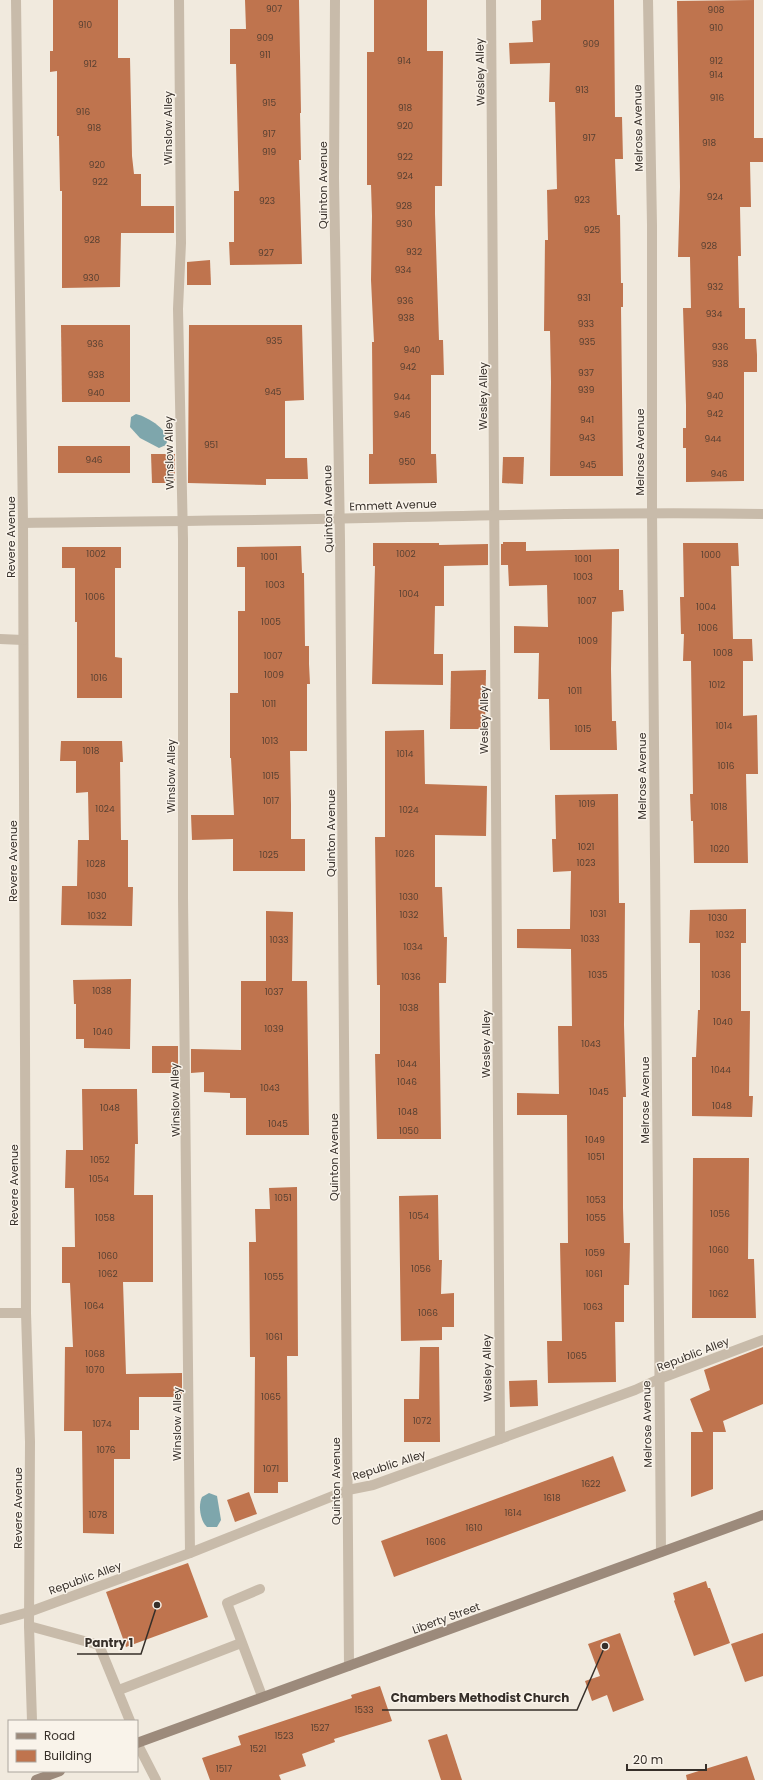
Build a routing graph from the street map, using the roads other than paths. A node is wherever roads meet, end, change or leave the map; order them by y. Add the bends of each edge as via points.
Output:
1 (16, 0) edge
2 (179, 0) edge
3 (336, 0) edge
4 (491, 0) edge
5 (648, 0) edge
6 (652, 512) junction
7 (495, 514) junction
8 (763, 514) edge
9 (340, 519) junction
10 (182, 521) junction
11 (23, 523) junction
12 (0, 640) edge
13 (23, 640) junction
14 (0, 1313) edge
15 (26, 1313) junction
16 (763, 1340) edge
17 (658, 1379) junction
18 (500, 1439) junction
19 (348, 1490) junction
20 (763, 1515) edge
21 (661, 1552) junction
22 (190, 1553) junction
23 (260, 1589) dead end
24 (29, 1612) junction
25 (0, 1620) edge
26 (29, 1626) junction
27 (241, 1643) junction
28 (349, 1666) junction
29 (119, 1690) junction
30 (262, 1696) junction
31 (32, 1720) edge
32 (130, 1720) edge
33 (138, 1742) edge
34 (138, 1744) edge
35 (56, 1772) edge
36 (40, 1776) edge
37 (156, 1780) edge

1 - 11 street, Revere Avenue
2 - 10 street, Winslow Alley via 181,243 178,309
3 - 9 street, Quinton Avenue via 334,178
4 - 7 street, Wesley Alley
5 - 6 street, Melrose Avenue via 652,225
6 - 7 street, Emmett Avenue
6 - 8 street, Emmett Avenue
6 - 17 street, Melrose Avenue
7 - 9 street, Emmett Avenue
7 - 18 street, Wesley Alley
9 - 10 street, Emmett Avenue
9 - 19 street, Quinton Avenue
10 - 11 street, Emmett Avenue
10 - 22 street, Winslow Alley
11 - 13 street, Revere Avenue
12 - 13 street
13 - 15 street, Revere Avenue
14 - 15 street
15 - 24 street, Revere Avenue via 30,1442
16 - 17 street, Republic Alley
17 - 18 street, Republic Alley via 635,1390
17 - 21 street, Melrose Avenue
18 - 19 street, Republic Alley via 373,1484
19 - 22 street, Republic Alley
19 - 28 street, Quinton Avenue
20 - 21 street, Liberty Street
21 - 28 street, Liberty Street
22 - 24 street, Republic Alley
23 - 27 street via 226,1603
24 - 25 street, Republic Alley
24 - 26 street, Revere Avenue
26 - 29 street via 99,1644
26 - 31 street, Revere Avenue
27 - 29 street
27 - 30 street
28 - 30 street, Liberty Street
29 - 32 street
30 - 33 street, Liberty Street
34 - 37 street
35 - 36 street

